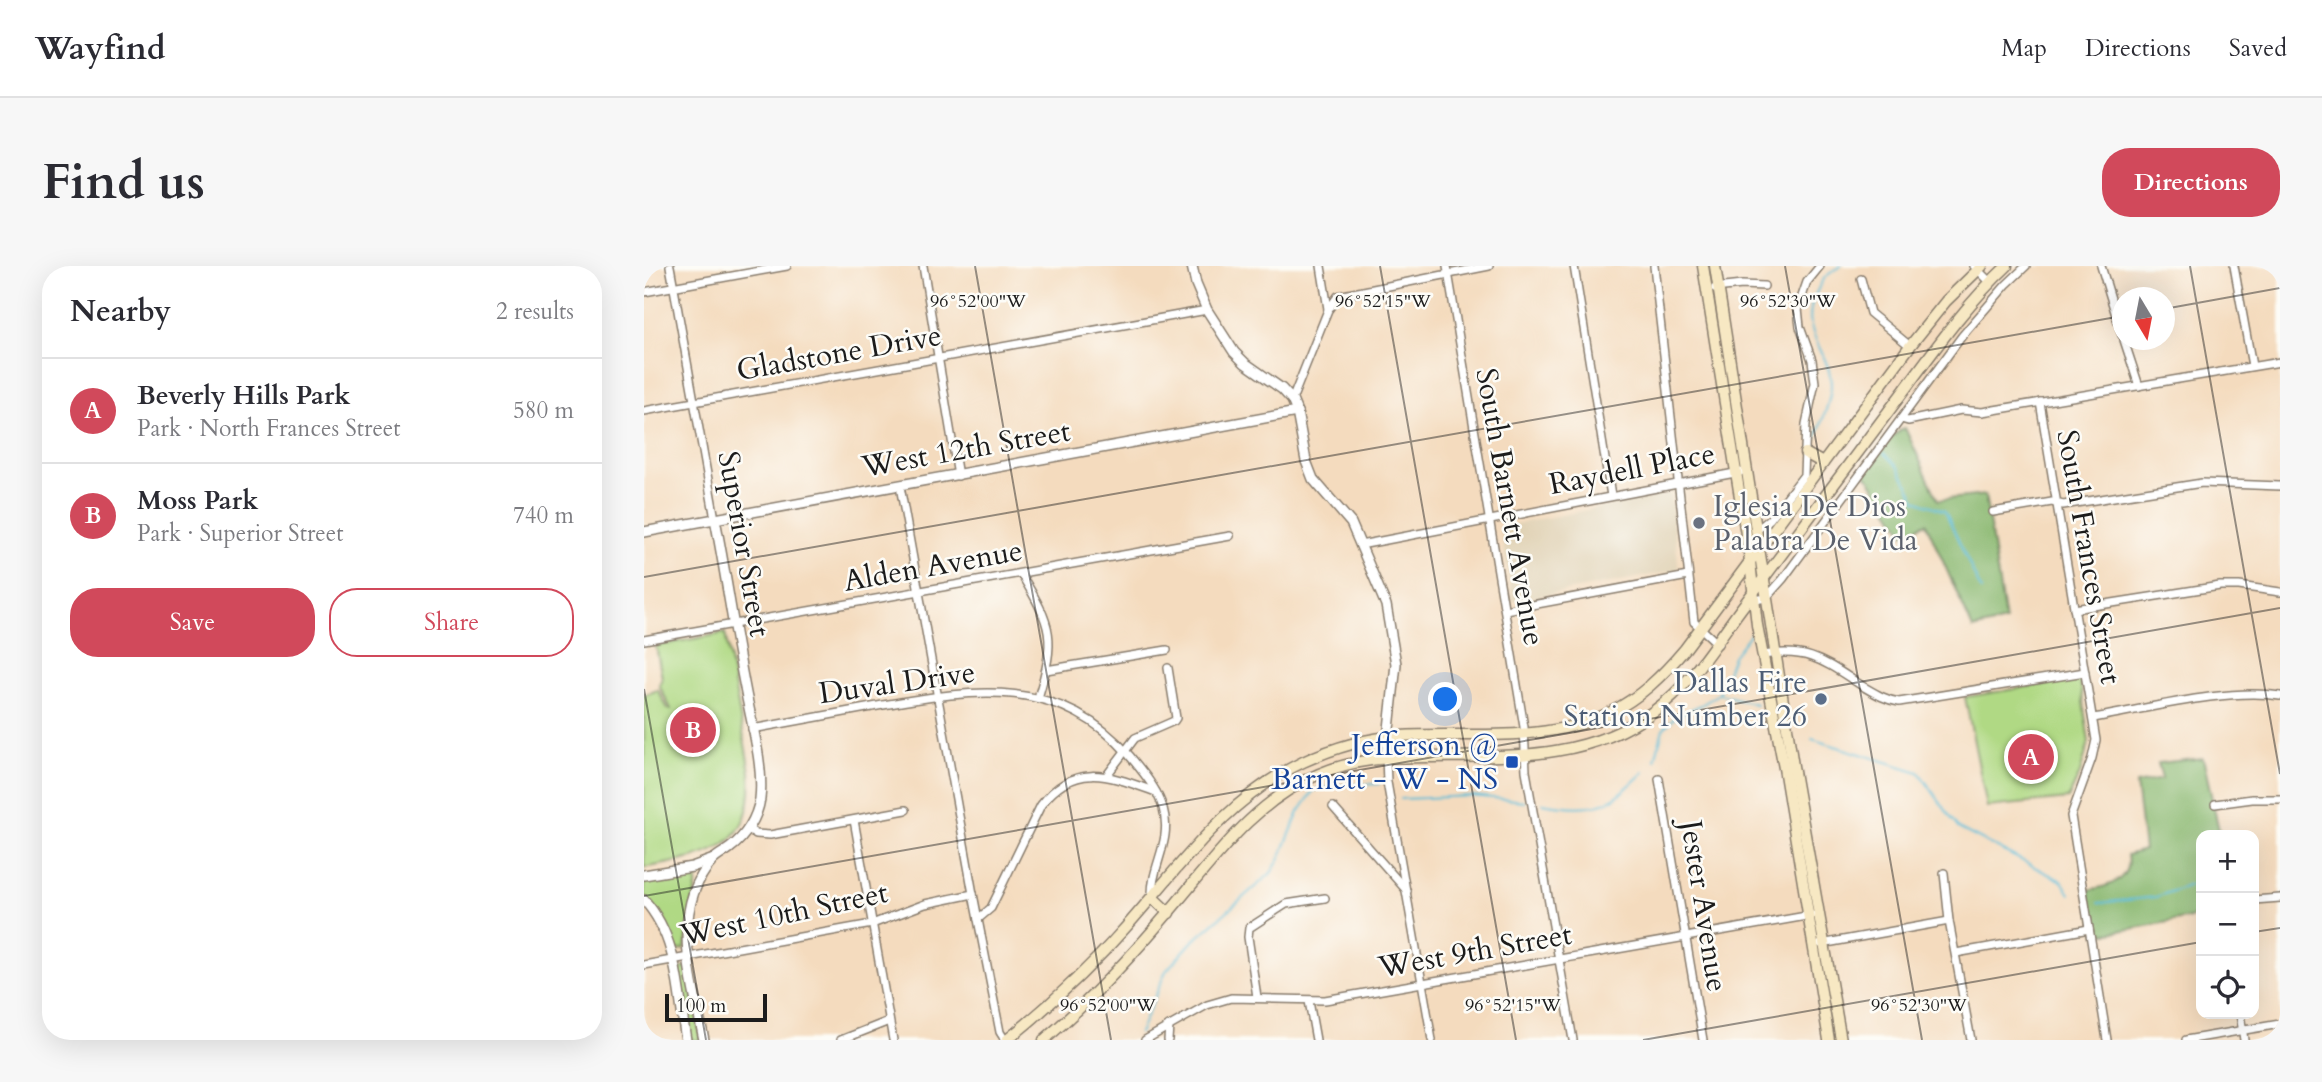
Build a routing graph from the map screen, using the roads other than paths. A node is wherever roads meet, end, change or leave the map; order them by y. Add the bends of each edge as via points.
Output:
1 (670, 266) edge
2 (787, 266) edge
3 (923, 266) edge
4 (1192, 266) edge
5 (1321, 266) edge
6 (1489, 266) edge
7 (1574, 266) edge
8 (1654, 266) edge
9 (1703, 266) edge
10 (1715, 266) edge
11 (1820, 266) edge
12 (2007, 266) edge
13 (2026, 266) edge
14 (2101, 266) edge
15 (2234, 266) edge
16 (1978, 267) edge
17 (1448, 270) edge
18 (1861, 279) dead end
19 (1990, 282) junction
20 (674, 286) junction
21 (1764, 286) dead end
22 (1718, 288) junction
23 (1707, 289) junction
24 (644, 292) edge
25 (2112, 302) edge
26 (1207, 310) junction
27 (1328, 310) junction
28 (1910, 346) junction
29 (2127, 350) edge
30 (937, 359) junction
31 (2280, 362) edge
32 (2252, 366) junction
33 (2139, 386) junction
34 (1292, 400) junction
35 (694, 402) junction
36 (2040, 402) junction
37 (644, 411) edge
38 (1297, 412) junction
39 (1901, 419) junction
40 (1805, 453) junction
41 (1823, 463) junction
42 (1748, 471) junction
43 (1736, 473) junction
44 (958, 476) junction
45 (1677, 484) junction
46 (900, 486) junction
47 (2280, 486) edge
48 (1611, 496) junction
49 (2057, 504) junction
50 (1774, 512) junction
51 (1993, 512) dead end
52 (1754, 514) junction
53 (715, 519) junction
54 (1489, 520) junction
55 (1757, 530) junction
56 (644, 532) edge
57 (1230, 536) dead end
58 (1360, 545) junction
59 (1759, 551) junction
60 (1750, 563) junction
61 (1021, 574) junction
62 (1688, 576) junction
63 (1763, 580) junction
64 (919, 592) junction
65 (2280, 592) edge
66 (1754, 596) junction
67 (1766, 598) junction
68 (2074, 609) junction
69 (1505, 610) junction
70 (1731, 622) junction
71 (733, 625) junction
72 (1757, 625) junction
73 (1700, 629) junction
74 (644, 640) edge
75 (1718, 644) junction
76 (1167, 650) dead end
77 (1777, 652) junction
78 (1763, 655) junction
79 (1168, 668) dead end
80 (1046, 670) junction
81 (2085, 672) junction
82 (938, 696) junction
83 (2280, 696) edge
84 (1038, 698) junction
85 (2093, 718) junction
86 (752, 729) junction
87 (1524, 734) junction
88 (1389, 737) junction
89 (1125, 751) junction
90 (1524, 755) junction
91 (1386, 757) junction
92 (1788, 767) junction
93 (1107, 775) junction
94 (1660, 779) dead end
95 (1157, 793) junction
96 (2280, 799) edge
97 (2214, 804) dead end
98 (1333, 807) dead end
99 (906, 810) dead end
100 (854, 820) junction
101 (748, 829) junction
102 (715, 858) junction
103 (696, 865) junction
104 (1944, 873) dead end
105 (644, 875) edge
106 (700, 880) junction
107 (1407, 891) junction
108 (973, 894) junction
109 (1152, 897) junction
110 (1325, 898) dead end
111 (2280, 898) edge
112 (644, 900) edge
113 (2259, 900) edge
114 (1169, 913) junction
115 (1814, 915) junction
116 (978, 919) junction
117 (1949, 921) junction
118 (872, 924) junction
119 (2088, 929) junction
120 (1686, 937) junction
121 (1825, 943) junction
122 (1813, 945) junction
123 (1956, 953) junction
124 (690, 957) junction
125 (673, 960) junction
126 (1559, 960) junction
127 (644, 965) edge
128 (1422, 983) junction
129 (1257, 996) junction
130 (1309, 1001) junction
131 (2241, 1019) edge
132 (889, 1021) junction
133 (2280, 1024) edge
134 (1169, 1026) junction
135 (2243, 1030) junction
136 (687, 1040) edge
137 (704, 1040) edge
138 (841, 1040) edge
139 (893, 1040) edge
140 (1006, 1040) edge
141 (1044, 1040) edge
142 (1145, 1040) edge
143 (1168, 1040) edge
144 (1316, 1040) edge
145 (1432, 1040) edge
146 (1573, 1040) edge
147 (1703, 1040) edge
148 (1829, 1040) edge
149 (1841, 1040) edge
150 (1971, 1040) edge
151 (2107, 1040) edge
152 (2186, 1040) edge
153 (2244, 1040) edge

1 - 20 street, Superior Street
2 - 20 street
3 - 30 street
4 - 26 street
5 - 27 street
6 - 17 street
7 - 48 street
8 - 45 street
9 - 23 main road
10 - 22 main road
11 - 40 street via 1807,282 1798,308 1814,371
12 - 19 main road
13 - 39 street via 1983,310
14 - 25 street
15 - 32 street
16 - 19 street
16 - 28 main road
17 - 27 street via 1343,294
17 - 54 street, South Barnett Avenue
18 - 28 street via 1870,313
19 - 63 main road
20 - 24 street
20 - 35 street, Superior Street
21 - 22 street
22 - 23 street
22 - 42 main road
23 - 43 main road
26 - 30 street, Gladstone Drive
26 - 34 street via 1234,352
27 - 34 street
28 - 41 main road
29 - 33 street
30 - 35 street, Gladstone Drive
30 - 44 street
31 - 32 street
32 - 33 street
33 - 36 street
34 - 38 street
35 - 37 street, Gladstone Drive
35 - 53 street, Superior Street
36 - 39 street
36 - 49 street, South Frances Street
38 - 44 street, West 12th Street
38 - 58 street via 1313,479 1351,523
39 - 67 street
40 - 41 main road
40 - 50 street via 1800,482
41 - 59 main road
42 - 43 street, Raydell Place
42 - 52 main road
43 - 45 street, Raydell Place
43 - 60 main road
44 - 46 street, West 12th Street
45 - 48 street, Raydell Place
45 - 62 street
46 - 53 street, West 12th Street
46 - 64 street
47 - 49 street via 2202,483
48 - 54 street, Raydell Place
49 - 51 street
49 - 68 street, South Frances Street
50 - 52 street
50 - 55 street
52 - 55 main road
53 - 56 street, West 12th Street
53 - 71 street, Superior Street
54 - 58 street, Raydell Place
54 - 69 street, South Barnett Avenue
55 - 59 main road
57 - 61 street, Alden Avenue
58 - 88 street via 1388,611 1395,655
59 - 60 main road
59 - 63 main road
60 - 66 main road
60 - 73 main road
61 - 64 street, Alden Avenue
61 - 80 street via 1048,625
62 - 69 street
62 - 73 street via 1694,622
63 - 66 main road
63 - 67 main road
64 - 71 street, Alden Avenue
64 - 82 street
65 - 68 street via 2220,586
66 - 67 street
66 - 70 main road
66 - 72 main road
67 - 77 main road
68 - 81 street, South Frances Street
69 - 87 street, South Barnett Avenue
70 - 72 main road via 1744,617
70 - 75 main road
71 - 74 street, Alden Avenue
71 - 86 street, Superior Street
72 - 78 main road
73 - 75 street
73 - 87 main road via 1658,679 1610,713 1572,726
75 - 90 main road via 1681,689 1639,722 1575,749
76 - 80 street
77 - 78 street
77 - 81 street via 1812,656 1880,696 1899,702
77 - 92 main road
78 - 92 main road
79 - 89 street via 1176,718 1135,738
80 - 84 street
81 - 85 street, South Frances Street
82 - 84 street, Duval Drive via 992,691
82 - 86 street, Duval Drive
82 - 108 street
83 - 85 street via 2224,696
84 - 89 street, Duval Drive via 1090,721
85 - 119 street, South Frances Street via 2095,748 2071,816
86 - 101 street, Superior Street via 760,790
87 - 88 main road
87 - 90 street, South Barnett Avenue
88 - 91 street
88 - 109 main road via 1335,750 1265,783 1231,808
89 - 93 street
89 - 95 street, Duval Drive
90 - 91 main road
90 - 126 street, South Barnett Avenue
91 - 107 street
91 - 114 main road via 1339,766 1274,798 1244,824
92 - 115 main road
93 - 95 street
93 - 116 street via 1086,775 1049,794 990,908
94 - 120 street, Jester Avenue
95 - 109 street, Duval Drive via 1166,826
96 - 97 street
98 - 107 street
99 - 100 street
100 - 101 street via 770,835
100 - 118 street
101 - 102 street
102 - 103 street
102 - 106 street
103 - 105 street
103 - 106 street
104 - 117 street
106 - 124 street via 687,923
107 - 128 street
108 - 116 street
108 - 118 street, West 10th Street via 925,904
109 - 114 main road
109 - 140 main road via 1075,980
110 - 129 street via 1286,904 1249,928
111 - 113 street
112 - 125 street via 666,932
114 - 141 main road
115 - 120 street, West 9th Street
115 - 121 main road
115 - 122 main road
116 - 140 street via 1000,1032
117 - 121 street
117 - 123 street
118 - 124 street, West 10th Street
118 - 132 street
119 - 123 street
119 - 151 street, South Frances Street
120 - 126 street, West 9th Street
120 - 147 street, Jester Avenue
121 - 122 street
121 - 149 main road
122 - 148 main road
123 - 150 street
124 - 125 street, West 10th Street
124 - 137 street
125 - 127 street, West 10th Street
125 - 136 street
126 - 128 street, West 9th Street
126 - 146 street, South Barnett Avenue
128 - 130 street, West 9th Street
128 - 145 street
129 - 130 street, West 9th Street
129 - 134 street, West 9th Street via 1218,1001
130 - 144 street
131 - 135 street
132 - 138 street
132 - 139 street
133 - 135 street
134 - 142 street, West 9th Street
134 - 143 street
135 - 152 street
135 - 153 street

